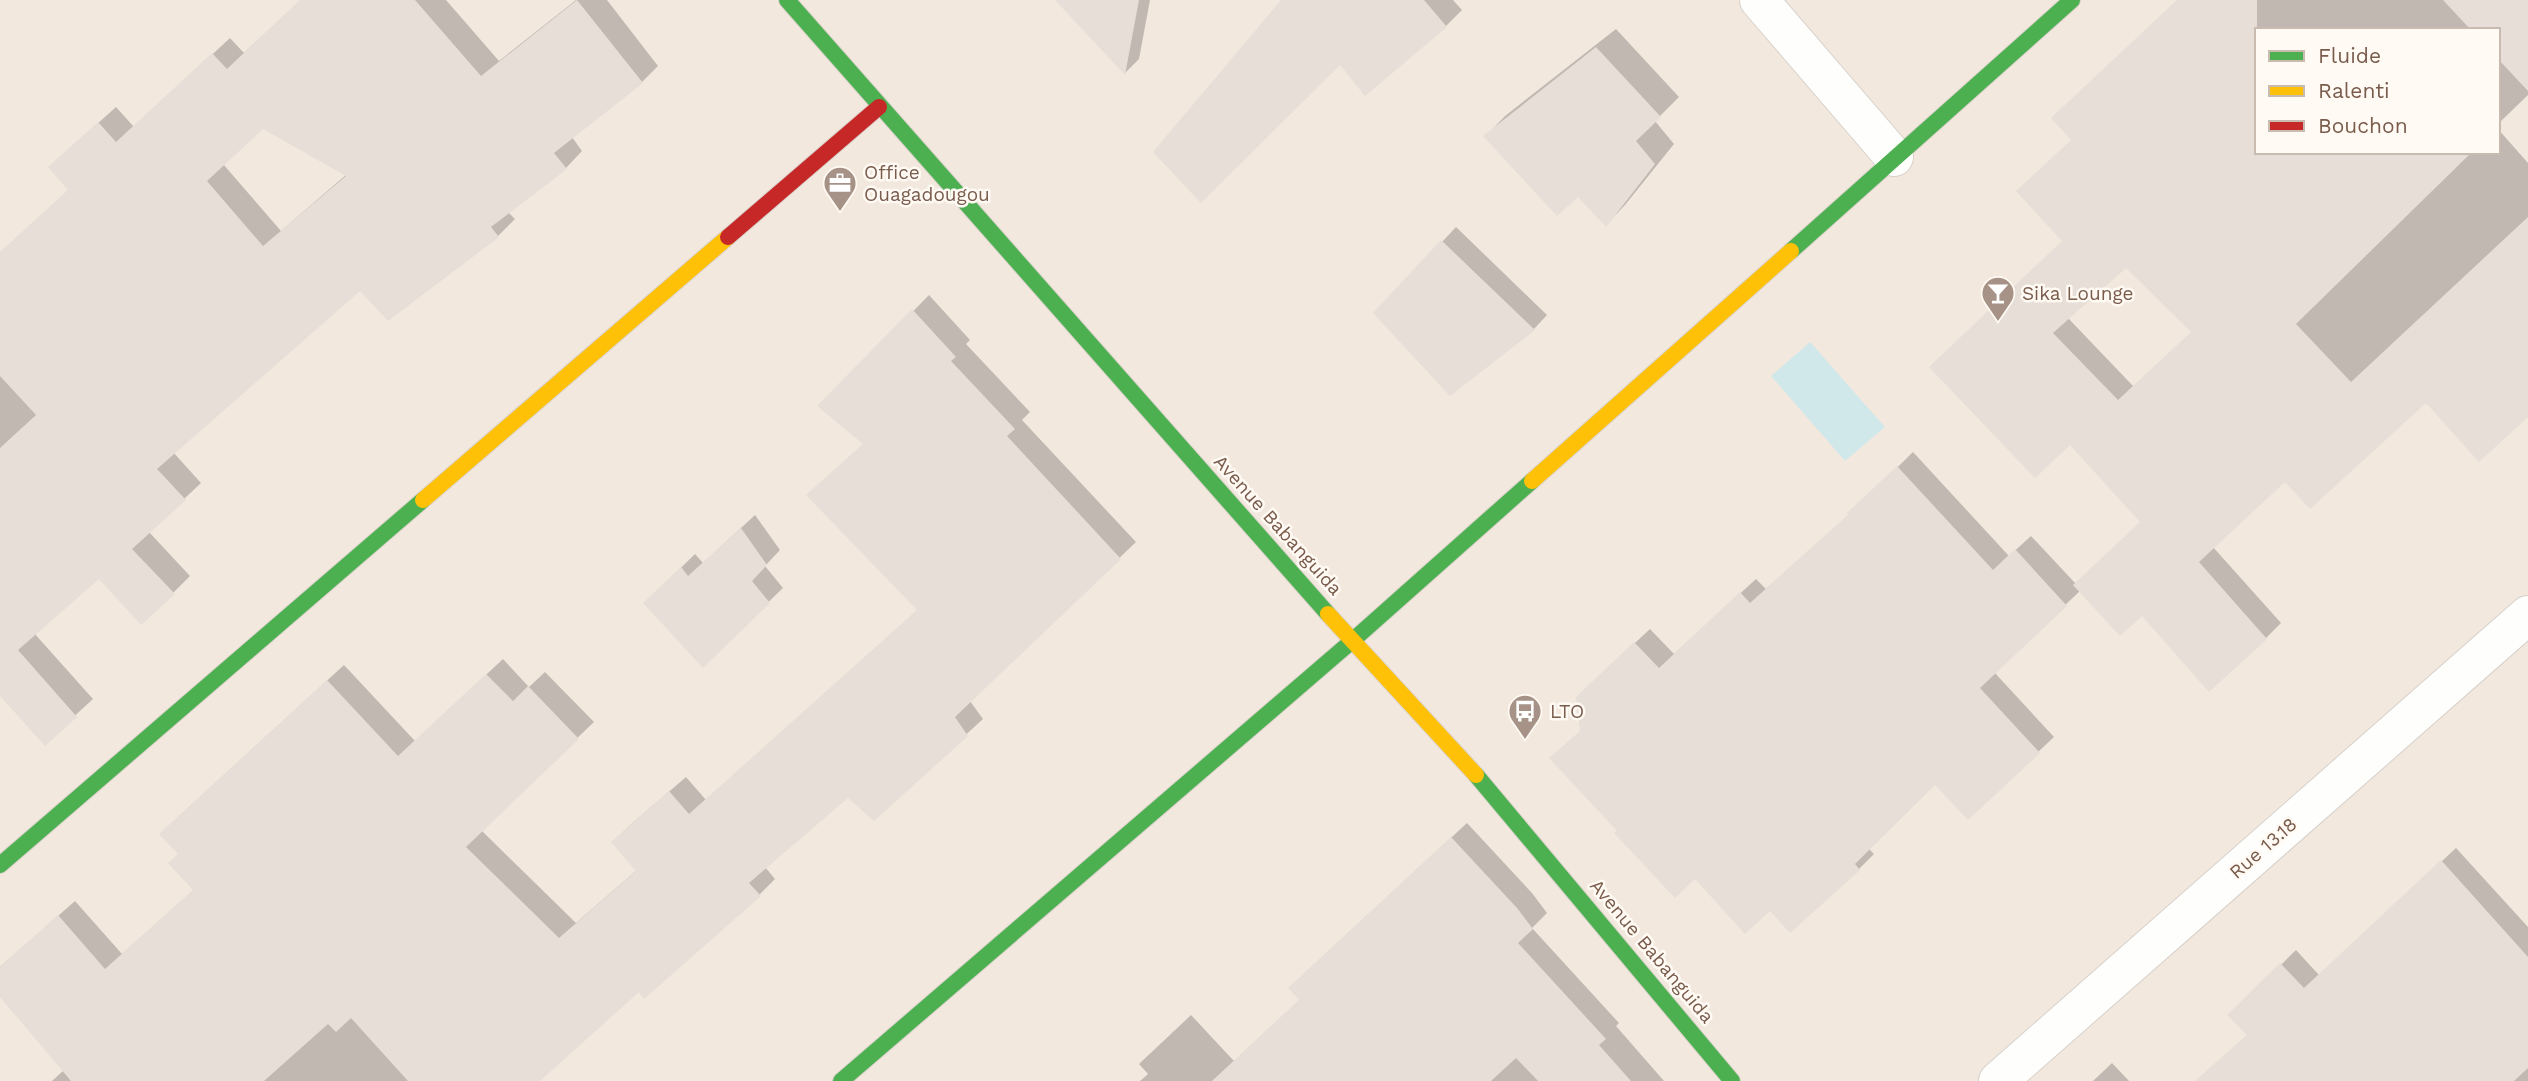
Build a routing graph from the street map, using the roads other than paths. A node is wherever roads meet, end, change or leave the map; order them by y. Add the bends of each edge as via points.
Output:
1 (787, 0) edge
2 (1759, 0) edge
3 (2072, 0) edge
4 (879, 107) junction
5 (1894, 157) junction
6 (2528, 615) edge
7 (1353, 641) junction
8 (0, 865) edge
9 (841, 1081) edge
10 (1732, 1081) edge
11 (1998, 1081) edge

1 - 4 street, Avenue Babanguida
2 - 5 street
3 - 5 street
4 - 7 street, Avenue Babanguida
4 - 8 street
5 - 7 street
6 - 11 street, Rue 13.18
7 - 9 street
7 - 10 street, Avenue Babanguida via 1484,783

